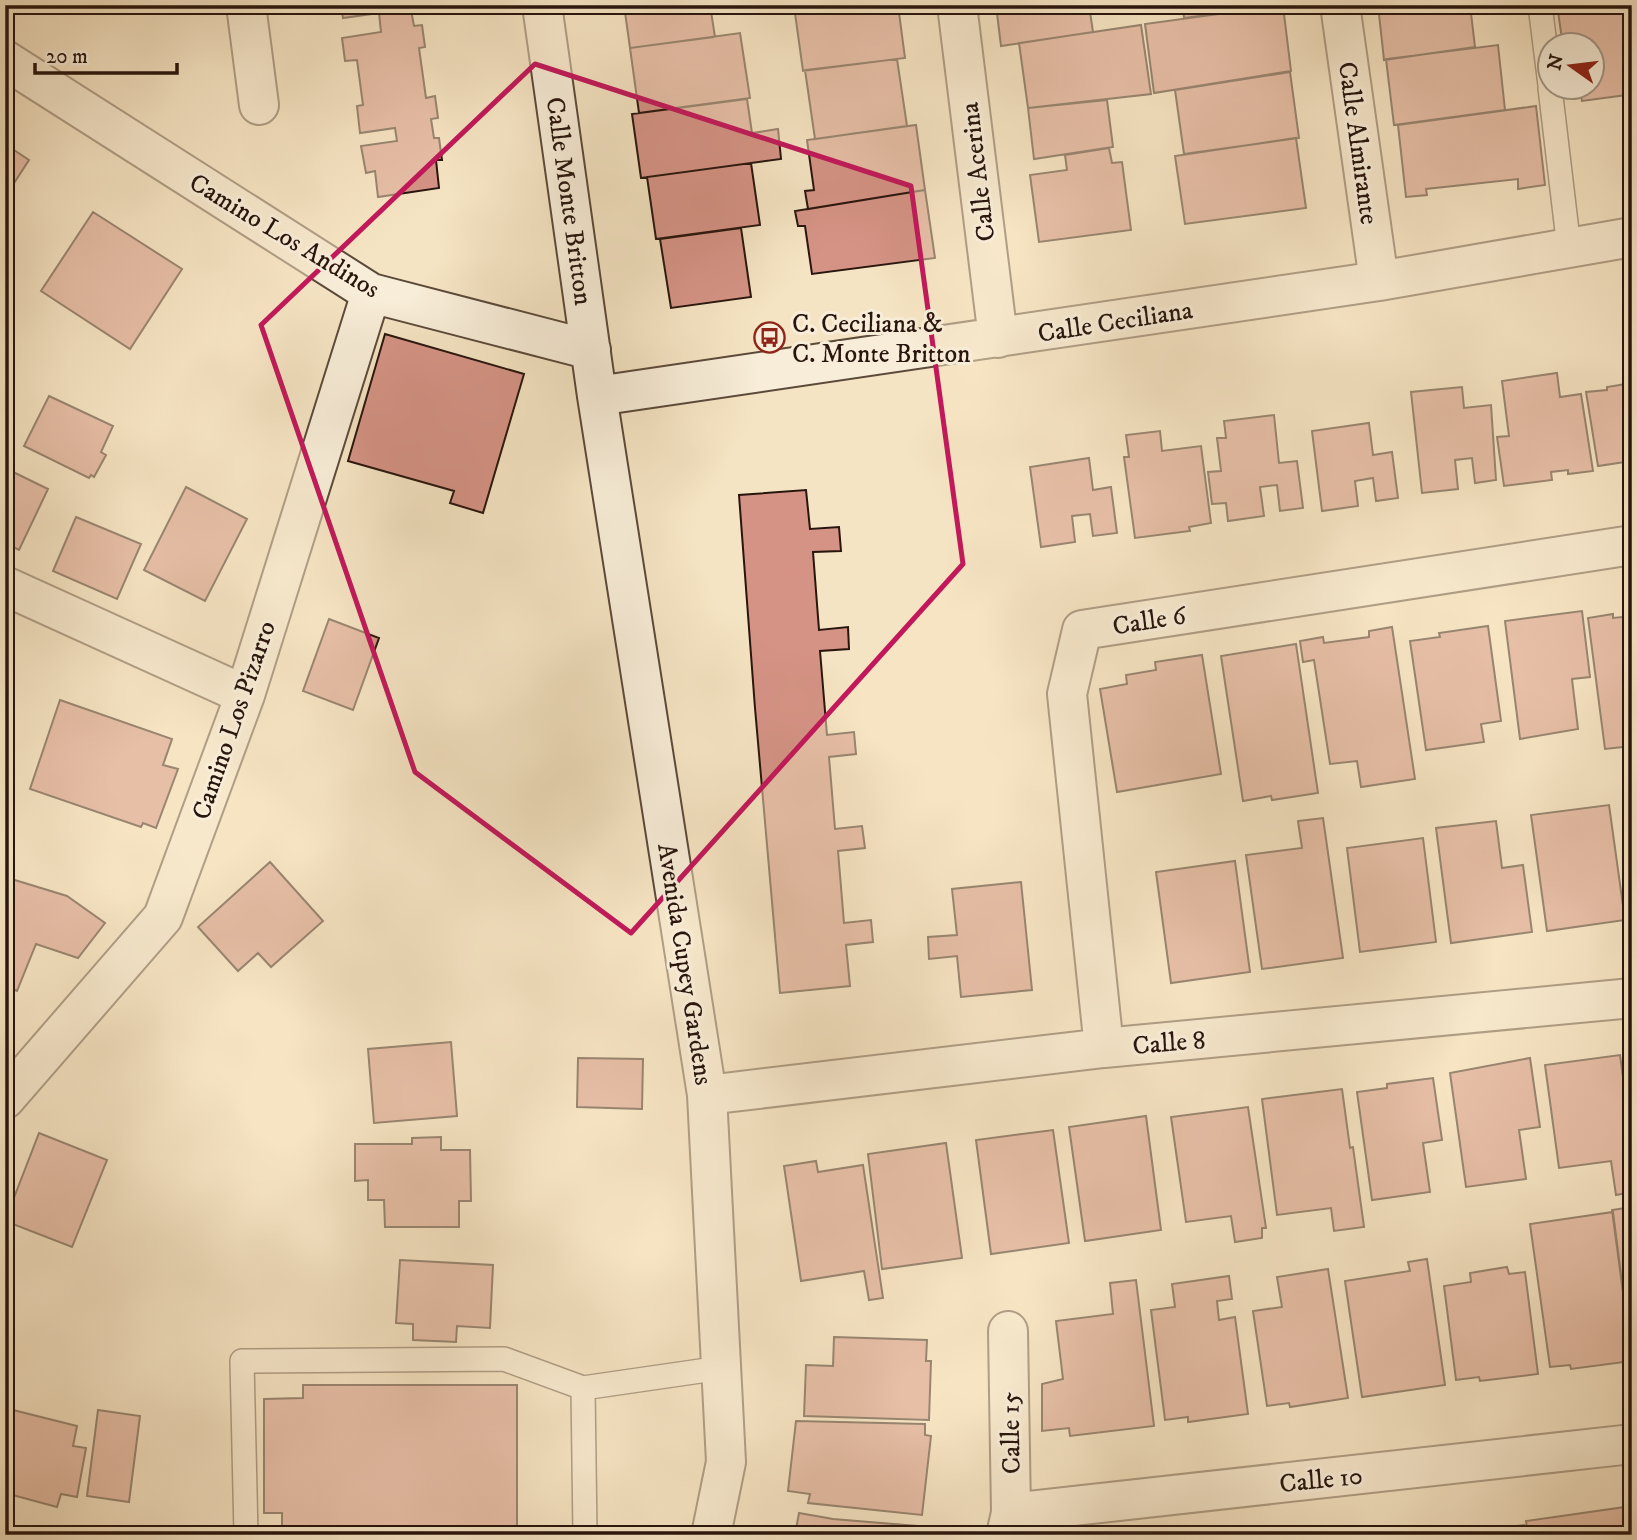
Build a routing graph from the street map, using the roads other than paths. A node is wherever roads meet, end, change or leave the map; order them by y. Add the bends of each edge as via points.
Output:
1 (246, 5) edge
2 (542, 5) edge
3 (957, 5) edge
4 (1340, 5) edge
5 (1540, 5) edge
6 (1543, 32) edge
7 (5, 60) edge
8 (1552, 102) edge
9 (259, 105) dead end
10 (1632, 237) edge
11 (1569, 248) junction
12 (1379, 281) junction
13 (372, 293) junction
14 (998, 338) junction
15 (591, 349) junction
16 (597, 396) junction
17 (1632, 545) edge
18 (5, 586) edge
19 (245, 695) junction
20 (1632, 998) edge
21 (1104, 1048) junction
22 (707, 1095) junction
23 (5, 1099) edge
24 (1008, 1331) dead end
25 (722, 1368) junction
26 (583, 1388) junction
27 (1632, 1444) edge
28 (1009, 1524) edge
29 (246, 1535) edge
30 (585, 1535) edge
31 (710, 1535) edge

1 - 9 street
2 - 15 street, Calle Monte Britton
3 - 14 street, Calle Acerina
4 - 12 street, Calle Almirante
5 - 6 lane
7 - 13 street, Camino Los Andinos
8 - 11 lane
10 - 11 street, Calle Ceciliana
11 - 12 street, Calle Ceciliana
12 - 14 street, Calle Ceciliana
13 - 15 street, Camino Los Andinos
13 - 19 street, Camino Los Pizarro
14 - 16 street, Calle Ceciliana
15 - 16 street, Calle Monte Britton
16 - 22 street, Avenida Cupey Gardens
17 - 21 street, Calle 6 via 1083,630 1067,694
18 - 19 street
19 - 23 street, Camino Los Pizarro via 163,917
20 - 21 street, Calle 8
21 - 22 street, Calle 8
22 - 25 street, Avenida Cupey Gardens
24 - 28 street, Calle 15
25 - 26 lane
25 - 31 street, Avenida Cupey Gardens via 726,1462
26 - 29 lane via 504,1359 242,1361
26 - 30 lane
27 - 28 street, Calle 10

